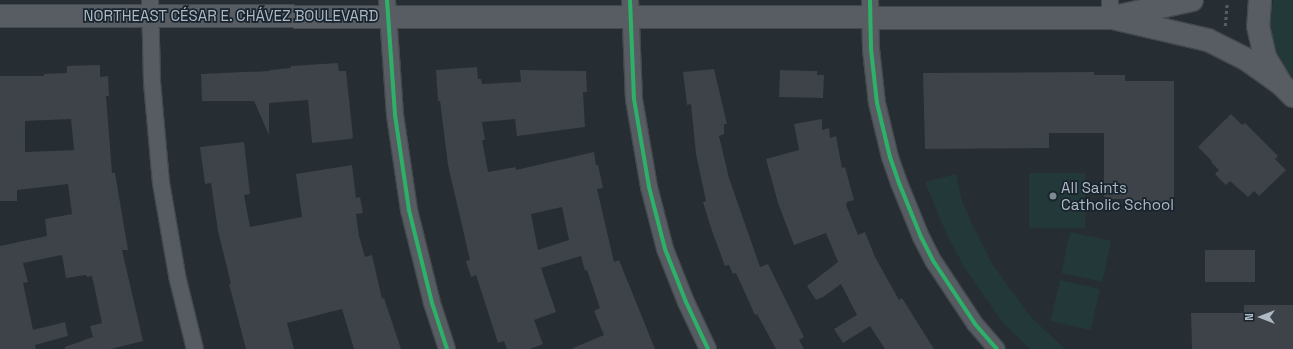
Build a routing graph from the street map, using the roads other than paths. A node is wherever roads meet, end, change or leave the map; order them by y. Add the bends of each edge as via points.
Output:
1 (1192, 0) edge
2 (1260, 0) edge
3 (150, 8) edge
4 (387, 8) edge
5 (630, 9) edge
6 (870, 9) edge
7 (1110, 9) edge
8 (0, 16) edge
9 (1287, 90) edge
10 (195, 349) edge
11 (447, 349) edge
12 (708, 349) edge
13 (997, 349) edge

1 - 7 main road, NORTHEAST CÉSAR E. CHÁVEZ BOULEVARD
2 - 9 main road via 1260,42 1265,57
3 - 4 main road, NORTHEAST CÉSAR E. CHÁVEZ BOULEVARD
3 - 8 main road, NORTHEAST CÉSAR E. CHÁVEZ BOULEVARD
3 - 10 street via 152,82 161,183 178,280
4 - 5 main road, NORTHEAST CÉSAR E. CHÁVEZ BOULEVARD
4 - 11 street via 395,115 409,210 432,303
5 - 6 main road, NORTHEAST CÉSAR E. CHÁVEZ BOULEVARD
5 - 12 street via 634,99 649,187 665,249
6 - 7 main road, NORTHEAST CÉSAR E. CHÁVEZ BOULEVARD
6 - 13 street via 871,50 877,103 890,157 908,208 934,262 951,289 975,324
7 - 9 main road, NORTHEAST CÉSAR E. CHÁVEZ BOULEVARD via 1208,40 1246,59

